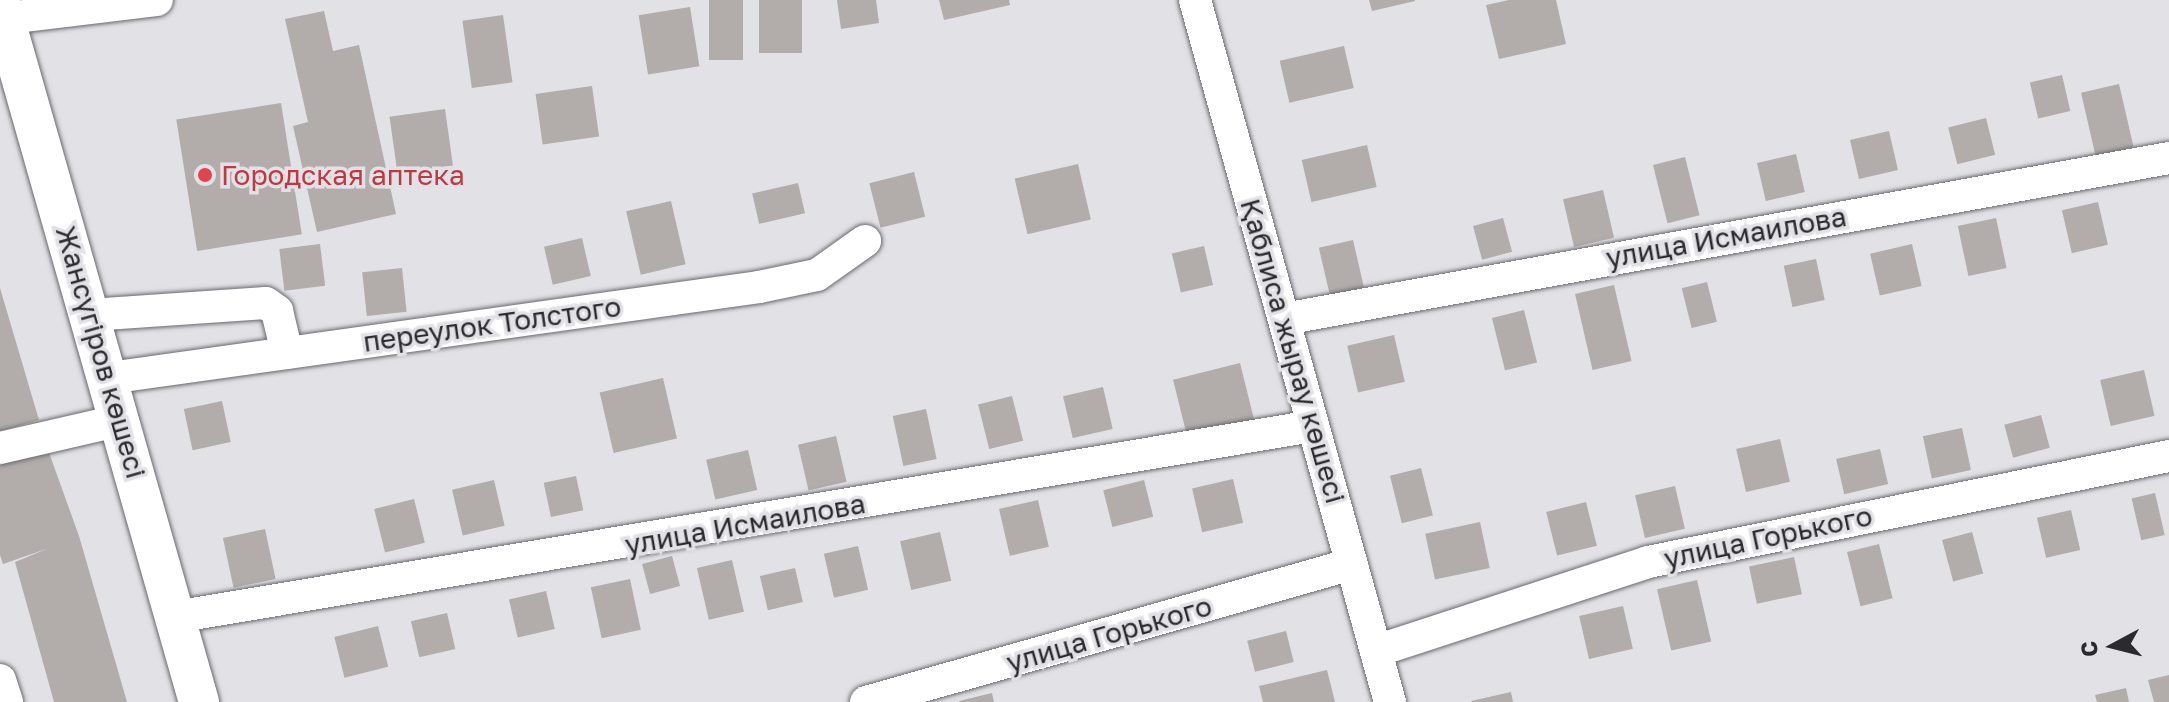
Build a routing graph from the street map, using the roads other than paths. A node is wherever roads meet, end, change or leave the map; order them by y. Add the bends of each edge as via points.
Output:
1 (157, 0) edge
2 (1195, 0) edge
3 (1, 14) edge
4 (2169, 158) edge
5 (865, 241) dead end
6 (90, 315) junction
7 (1284, 319) junction
8 (287, 353) junction
9 (109, 378) junction
10 (121, 420) junction
11 (1313, 426) junction
12 (0, 448) edge
13 (2169, 456) edge
14 (1352, 564) junction
15 (175, 617) junction
16 (1376, 651) junction
17 (0, 680) edge
18 (7, 702) edge
19 (199, 702) edge
20 (866, 702) edge
21 (1390, 702) edge

1 - 3 street
2 - 7 street, Қаблиса жырау көшесі
3 - 6 main road, Жансүгіров көшесі
4 - 7 street, улица Исмаилова
5 - 8 street, переулок Толстого via 817,275 788,281
6 - 8 street via 266,303 277,311
6 - 9 main road, Жансүгіров көшесі
7 - 11 street, Қаблиса жырау көшесі
8 - 9 street, переулок Толстого
9 - 10 main road, Жансүгіров көшесі
10 - 12 street
10 - 15 main road, Жансүгіров көшесі
11 - 14 street, Қаблиса жырау көшесі
11 - 15 street, улица Исмаилова
13 - 16 street, улица Горького via 1648,562
14 - 16 street, Қаблиса жырау көшесі
14 - 20 street, улица Горького
15 - 19 main road, Жансүгіров көшесі
16 - 21 street, Қаблиса жырау көшесі
17 - 18 street

